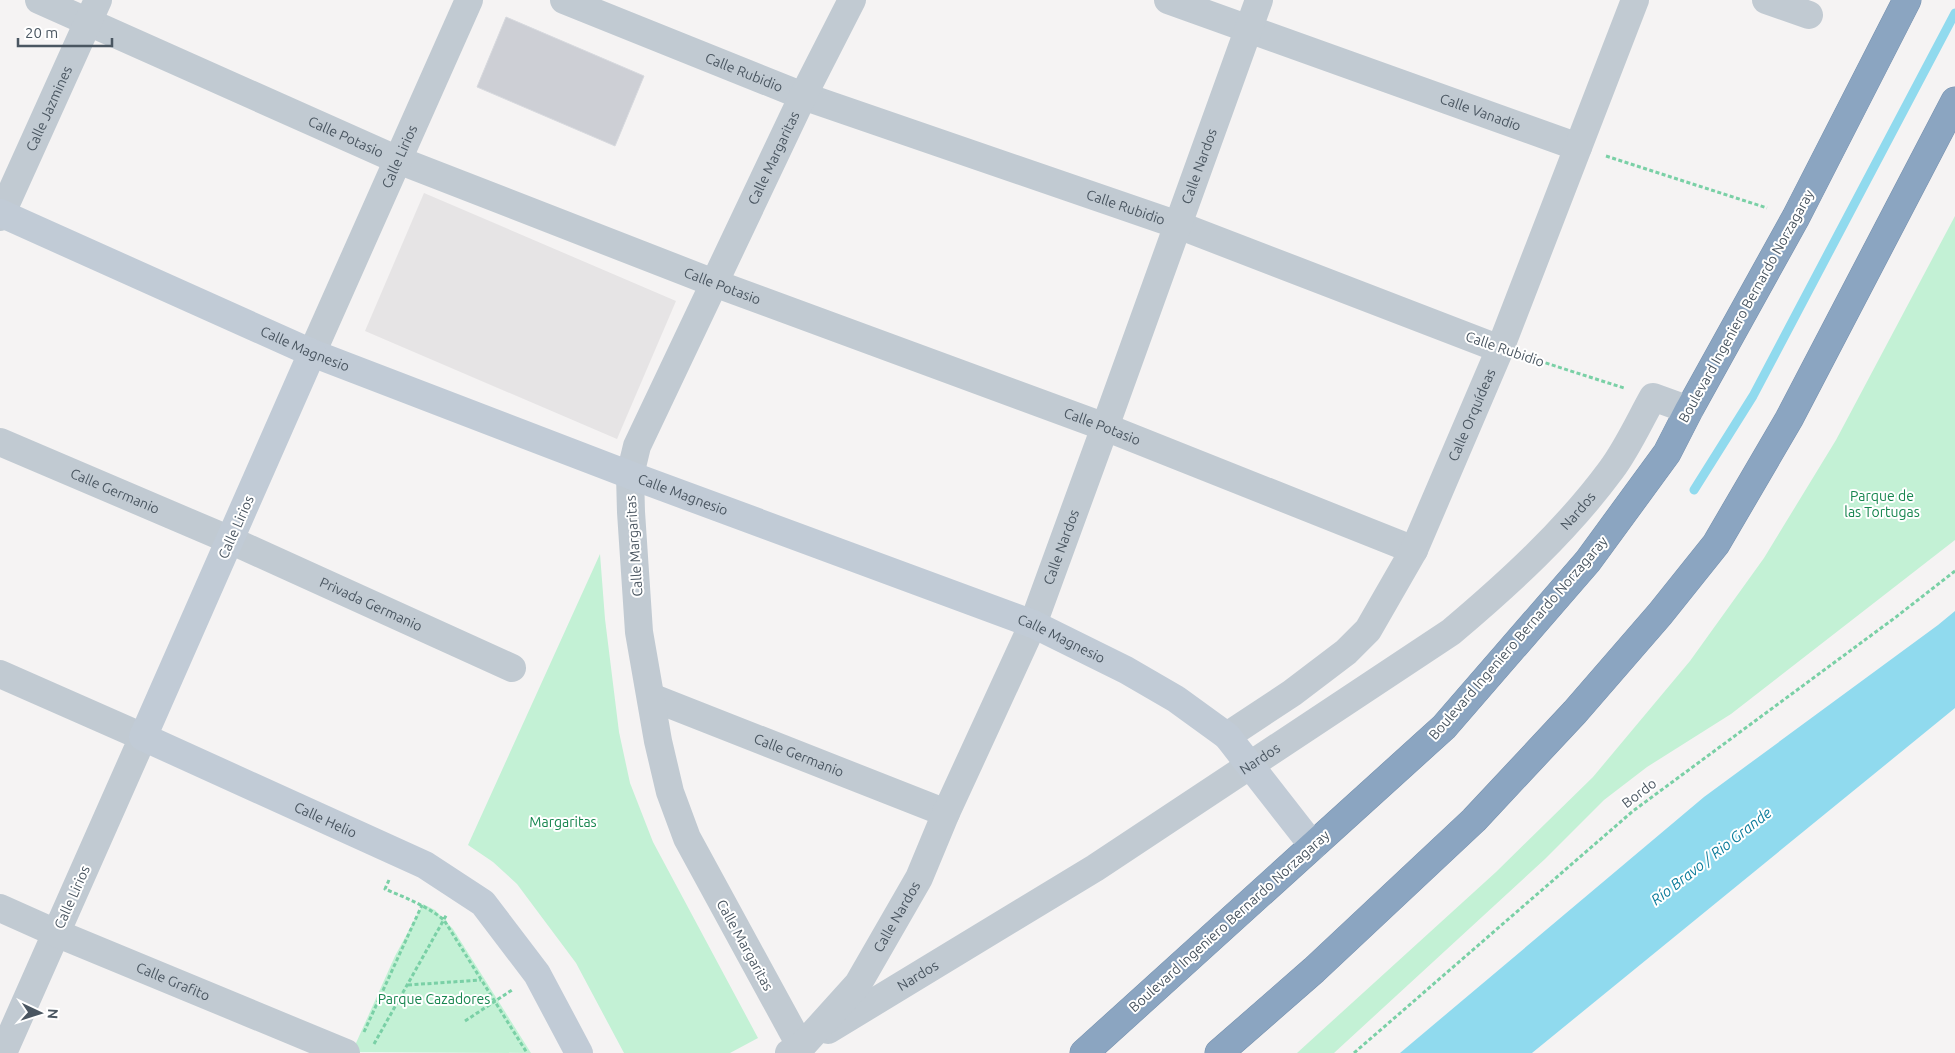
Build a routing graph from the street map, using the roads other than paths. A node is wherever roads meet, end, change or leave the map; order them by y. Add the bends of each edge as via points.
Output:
1 (39, 0) edge
2 (469, 0) edge
3 (564, 0) edge
4 (852, 0) edge
5 (1168, 0) edge
6 (1259, 0) edge
7 (1635, 0) edge
8 (1766, 0) edge
9 (1907, 0) edge
10 (93, 10) edge
11 (1809, 15) dead end
12 (1248, 28) junction
13 (803, 96) junction
14 (1955, 101) edge
15 (1578, 147) junction
16 (398, 160) junction
17 (0, 215) edge
18 (1178, 225) junction
19 (714, 283) junction
20 (1500, 349) junction
21 (312, 353) junction
22 (1689, 410) junction
23 (1105, 427) junction
24 (0, 442) edge
25 (630, 475) junction
26 (230, 540) junction
27 (1414, 550) junction
28 (1032, 624) junction
29 (512, 668) dead end
30 (0, 674) edge
31 (652, 697) junction
32 (1227, 736) junction
33 (143, 737) junction
34 (1250, 765) junction
35 (946, 813) junction
36 (1313, 846) junction
37 (0, 908) edge
38 (56, 933) junction
39 (354, 1044) edge
40 (795, 1050) edge
41 (3, 1053) edge
42 (579, 1053) edge
43 (1084, 1053) edge
44 (1219, 1053) edge

1 - 10 street, Calle Potasio
2 - 16 street, Calle Lirios
3 - 13 street, Calle Rubidio
4 - 13 street, Calle Margaritas
5 - 12 street, Calle Vanadio
6 - 12 street, Calle Nardos
7 - 15 street, Calle Orquídeas
8 - 11 street
9 - 22 highway, Boulevard Ingeniero Bernardo Norzagaray via 1796,217
10 - 16 street, Calle Potasio
10 - 17 street, Calle Jazmines
12 - 15 street, Calle Vanadio
12 - 18 street, Calle Nardos
13 - 18 street, Calle Rubidio
13 - 19 street, Calle Margaritas
14 - 44 highway via 1790,419 1716,544 1575,712 1474,820 1314,970
15 - 20 street, Calle Orquídeas
16 - 19 street, Calle Potasio
16 - 21 street, Calle Lirios
17 - 21 street, Calle Magnesio
18 - 20 street, Calle Rubidio
18 - 23 street, Calle Nardos
19 - 23 street, Calle Potasio
19 - 25 street, Calle Margaritas via 637,446
20 - 27 street, Calle Orquídeas
21 - 25 street, Calle Magnesio
21 - 26 street, Calle Lirios
22 - 34 street, Nardos via 1653,397 1612,469 1566,525 1495,595 1451,632
22 - 36 highway, Boulevard Ingeniero Bernardo Norzagaray via 1667,452 1588,561 1444,727
23 - 27 street, Calle Potasio
23 - 28 street, Calle Nardos
24 - 26 street, Calle Germanio
25 - 28 street, Calle Magnesio
25 - 31 street, Calle Margaritas via 640,632
26 - 29 street, Privada Germanio
26 - 33 street, Calle Lirios
27 - 32 street, Calle Orquídeas via 1368,630 1346,652
28 - 32 street, Calle Magnesio via 1126,670 1176,699
28 - 35 street, Calle Nardos
30 - 33 street, Calle Helio
31 - 35 street, Calle Germanio
31 - 40 street, Calle Margaritas via 666,775 687,838
32 - 34 street, Calle Magnesio
33 - 38 street, Calle Lirios
33 - 42 street, Calle Helio via 417,861 483,903 537,974
34 - 36 street, Calle Magnesio
34 - 40 street, Nardos via 1095,868
35 - 40 street, Calle Nardos via 919,878 858,984
36 - 43 highway, Boulevard Ingeniero Bernardo Norzagaray
37 - 38 street, Calle Grafito
38 - 39 street, Calle Grafito
38 - 41 street, Calle Lirios

